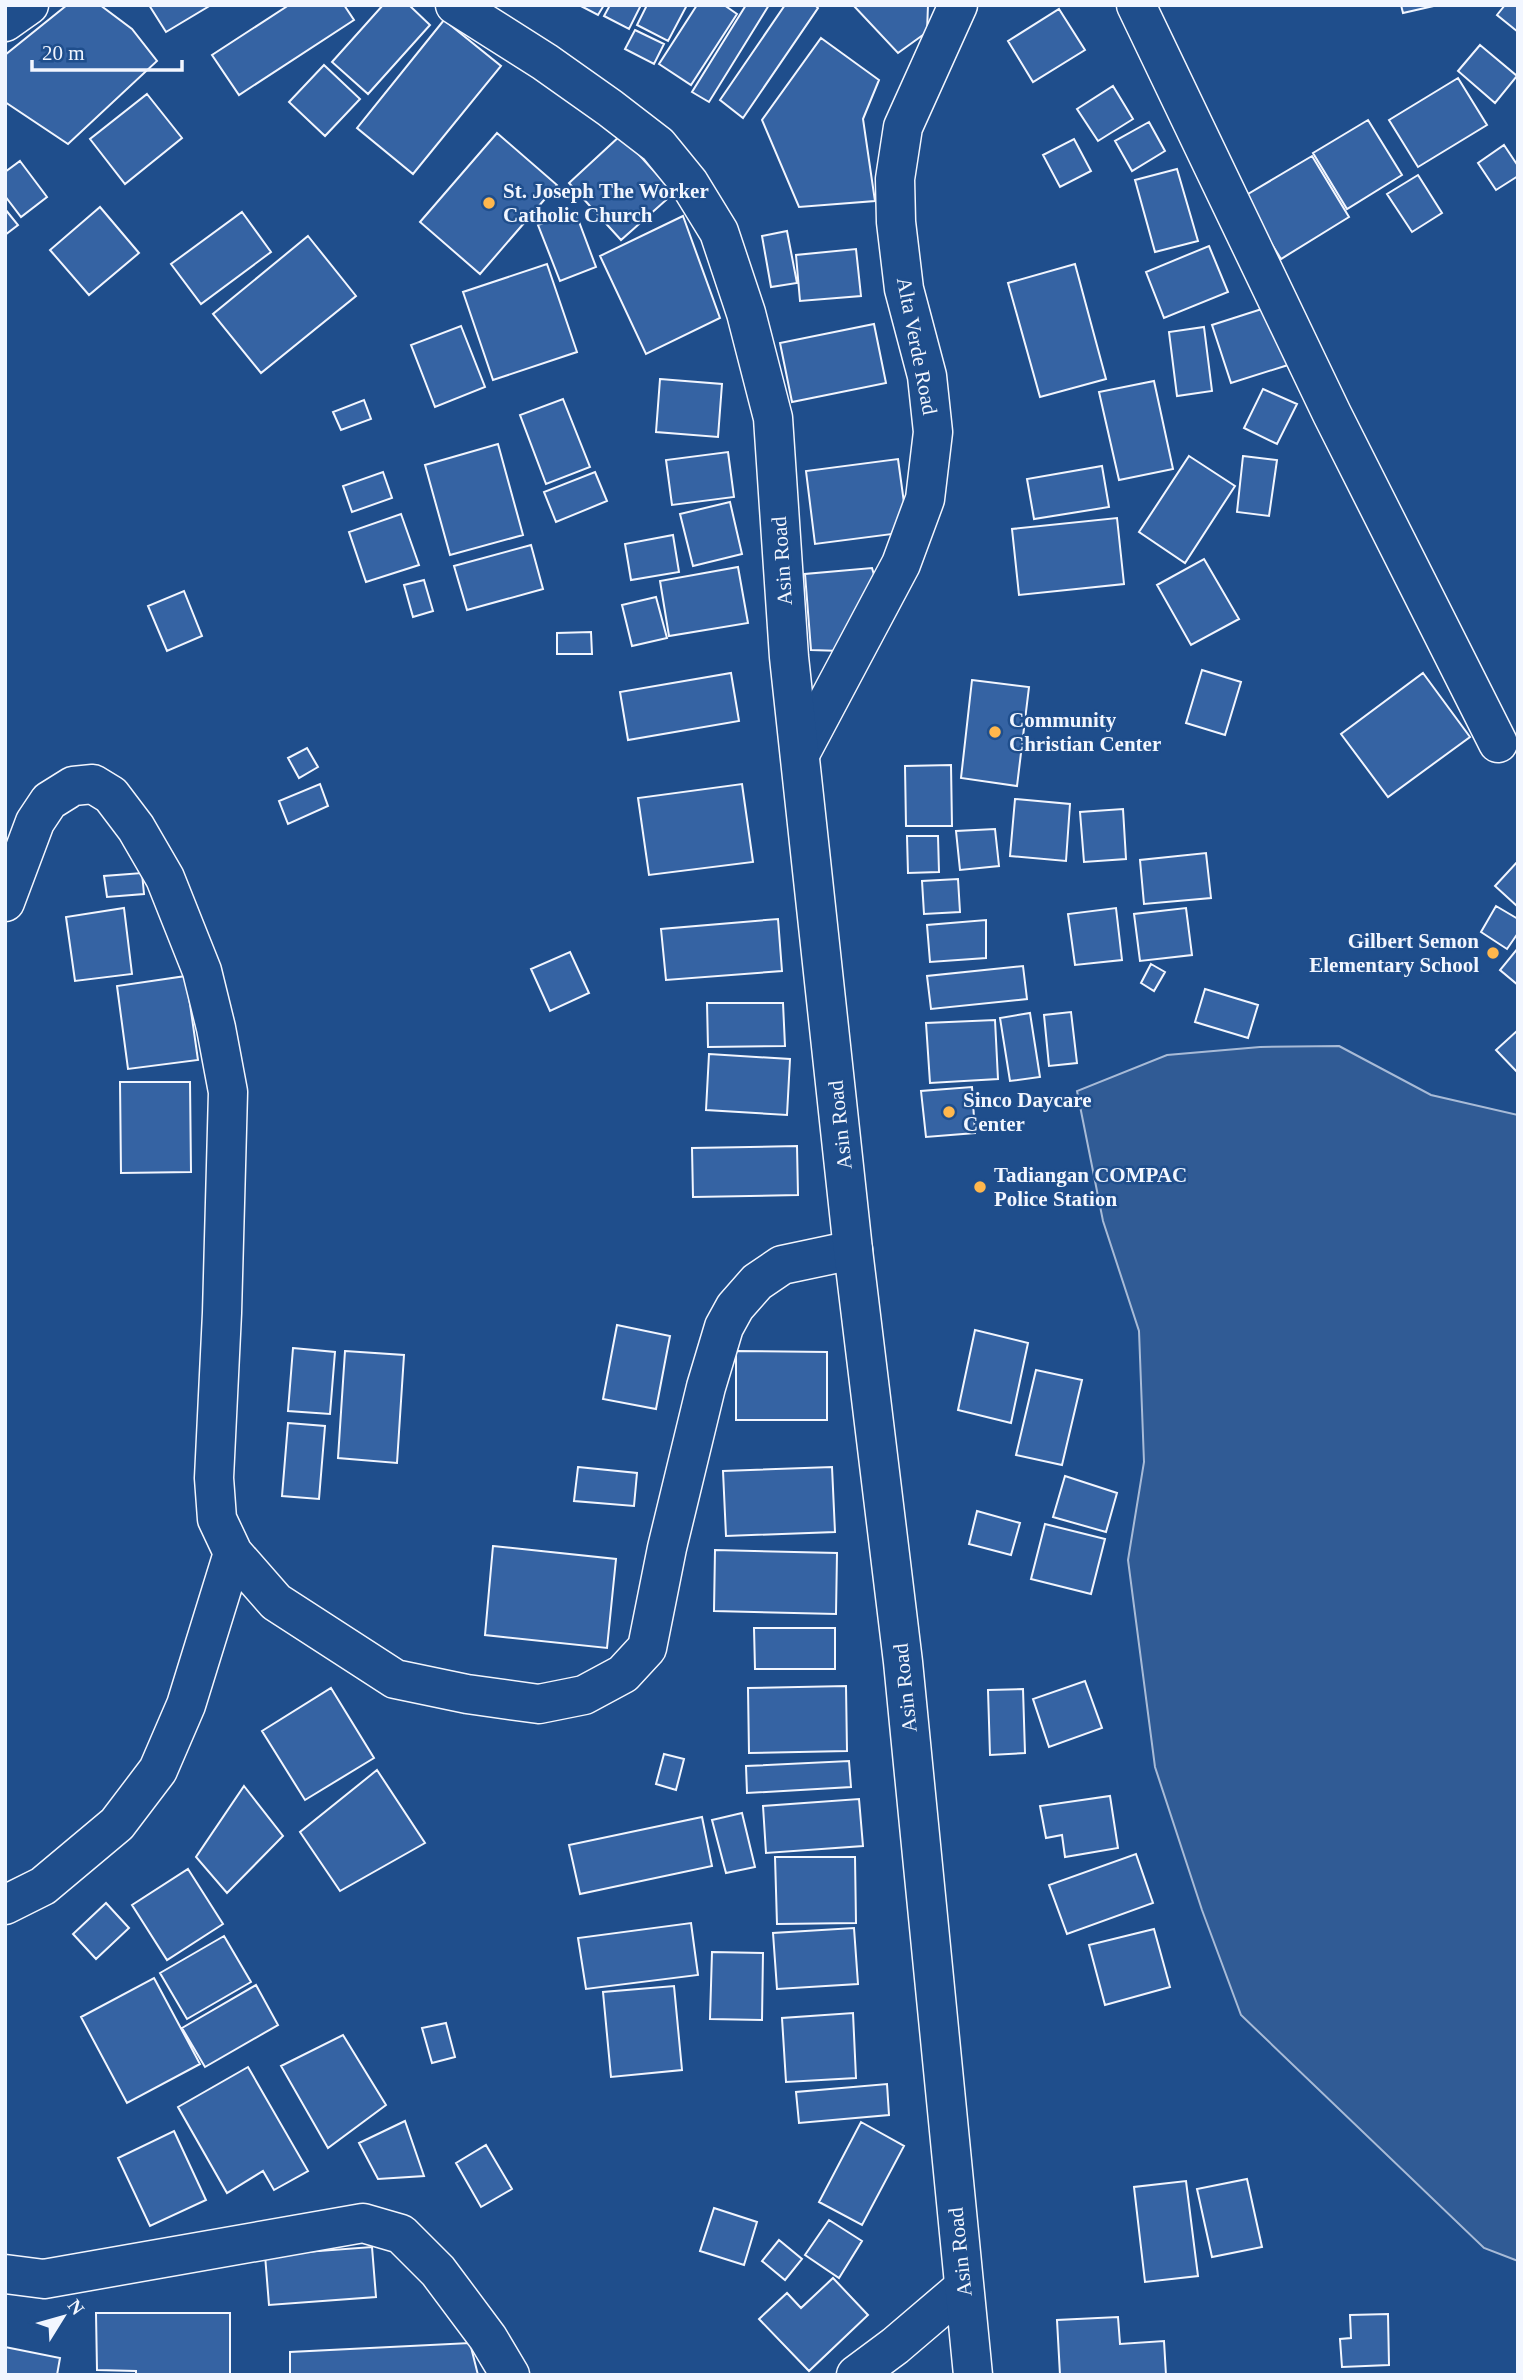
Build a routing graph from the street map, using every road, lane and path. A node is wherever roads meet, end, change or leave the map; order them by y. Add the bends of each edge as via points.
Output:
1 (29, 5) edge
2 (455, 5) edge
3 (958, 5) edge
4 (1136, 5) edge
5 (5, 22) edge
6 (1498, 743) dead end
7 (800, 754) junction
8 (5, 902) edge
9 (853, 1251) junction
10 (233, 1553) junction
11 (5, 1905) edge
12 (5, 2274) edge
13 (963, 2288) junction
14 (510, 2375) edge
15 (856, 2375) edge
16 (973, 2375) edge

1 - 5 street
2 - 7 street, Asin Road via 545,61 658,145 689,183 719,232 746,313 772,418
3 - 7 street, Alta Verde Road via 903,127 895,179 904,289 927,376 933,432 925,499 901,564
4 - 6 street via 1332,414
7 - 9 street, Asin Road
8 - 10 street via 36,822 49,802 73,786 93,784 111,794 136,828 159,868 202,971 228,1092 214,1478 217,1519
9 - 10 street via 782,1265 757,1282 735,1307 724,1327 706,1387 647,1648 624,1674 584,1695 539,1704 467,1695 396,1679 276,1602
9 - 13 street, Asin Road via 903,1662
10 - 11 street via 186,1705 158,1770 117,1824 43,1886
12 - 14 street via 44,2279 363,2223 401,2234 438,2271
13 - 15 street
13 - 16 street, Asin Road

